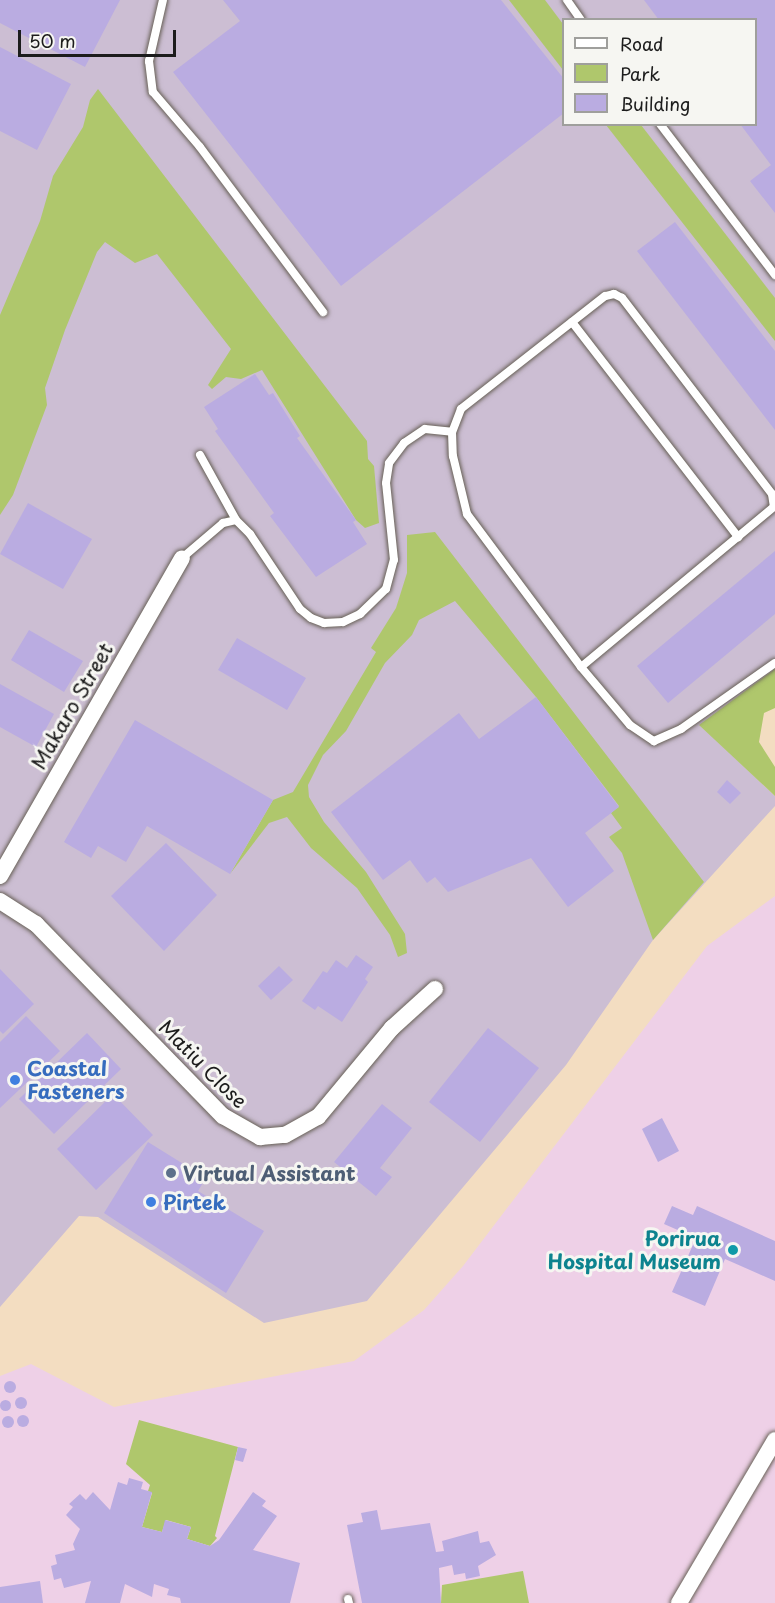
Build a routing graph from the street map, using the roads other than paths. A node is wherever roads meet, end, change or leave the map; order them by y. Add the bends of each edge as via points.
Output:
1 (163, 0) edge
2 (567, 0) edge
3 (580, 18) edge
4 (662, 126) edge
5 (775, 274) edge
6 (323, 312) dead end
7 (572, 322) junction
8 (452, 432) junction
9 (200, 455) dead end
10 (236, 520) junction
11 (738, 537) junction
12 (182, 558) joint
13 (775, 663) edge
14 (581, 667) junction
15 (0, 876) edge
16 (0, 901) edge
17 (435, 989) dead end
18 (775, 1440) edge
19 (679, 1603) edge

1 - 6 lane via 149,61 153,92 200,147
2 - 3 lane
4 - 5 lane
7 - 8 lane via 461,409
7 - 11 lane
7 - 11 lane via 605,296 614,294 622,298 772,494 774,507
8 - 10 lane via 425,429 404,443 389,463 386,483 394,560 386,589 375,604 343,622 324,623 300,609 250,534
8 - 14 lane via 453,456 467,514
9 - 10 lane
10 - 12 lane via 223,523
11 - 14 lane
12 - 15 street, Makaro Street
13 - 14 lane via 689,723 654,741 630,725
16 - 17 street, Matiu Close via 36,924 223,1116 260,1137 285,1135 318,1117 392,1028
18 - 19 street

